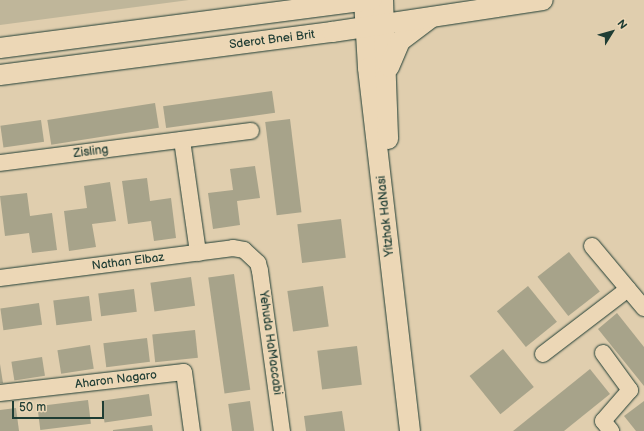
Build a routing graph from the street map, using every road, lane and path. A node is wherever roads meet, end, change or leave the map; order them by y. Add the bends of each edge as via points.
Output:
1 (371, 0) edge
2 (543, 0) edge
3 (322, 4) edge
4 (433, 17) junction
5 (375, 26) junction
6 (332, 32) junction
7 (0, 48) edge
8 (378, 69) junction
9 (0, 75) edge
10 (252, 131) dead end
11 (182, 140) junction
12 (0, 164) edge
13 (592, 246) dead end
14 (198, 252) junction
15 (253, 256) joint
16 (0, 278) edge
17 (628, 289) junction
18 (644, 308) edge
19 (603, 353) dead end
20 (543, 354) dead end
21 (0, 394) edge
22 (192, 431) edge
23 (282, 431) edge
24 (410, 431) edge
25 (417, 431) edge
26 (611, 431) edge

1 - 3 main road
1 - 5 main road, Yitzhak HaNasi
2 - 4 main road, Sderot Bnei Brit
3 - 7 main road
4 - 5 main road, Sderot Bnei Brit
4 - 8 main road via 400,41
5 - 6 main road, Sderot Bnei Brit
5 - 8 main road, Yitzhak HaNasi
6 - 8 main road
6 - 9 main road, Sderot Bnei Brit
8 - 24 main road, Yitzhak HaNasi
8 - 25 main road, Yitzhak HaNasi
10 - 11 street, Zisling
11 - 12 street, Zisling
11 - 14 street
13 - 17 street
14 - 15 street, Nathan Elbaz via 233,248
14 - 16 street, Nathan Elbaz
15 - 23 street, Yehuda HaMaccabi via 260,271
17 - 18 street
17 - 20 street
19 - 26 street via 630,390 603,421
21 - 22 street, Aharon Nagaro via 184,372

